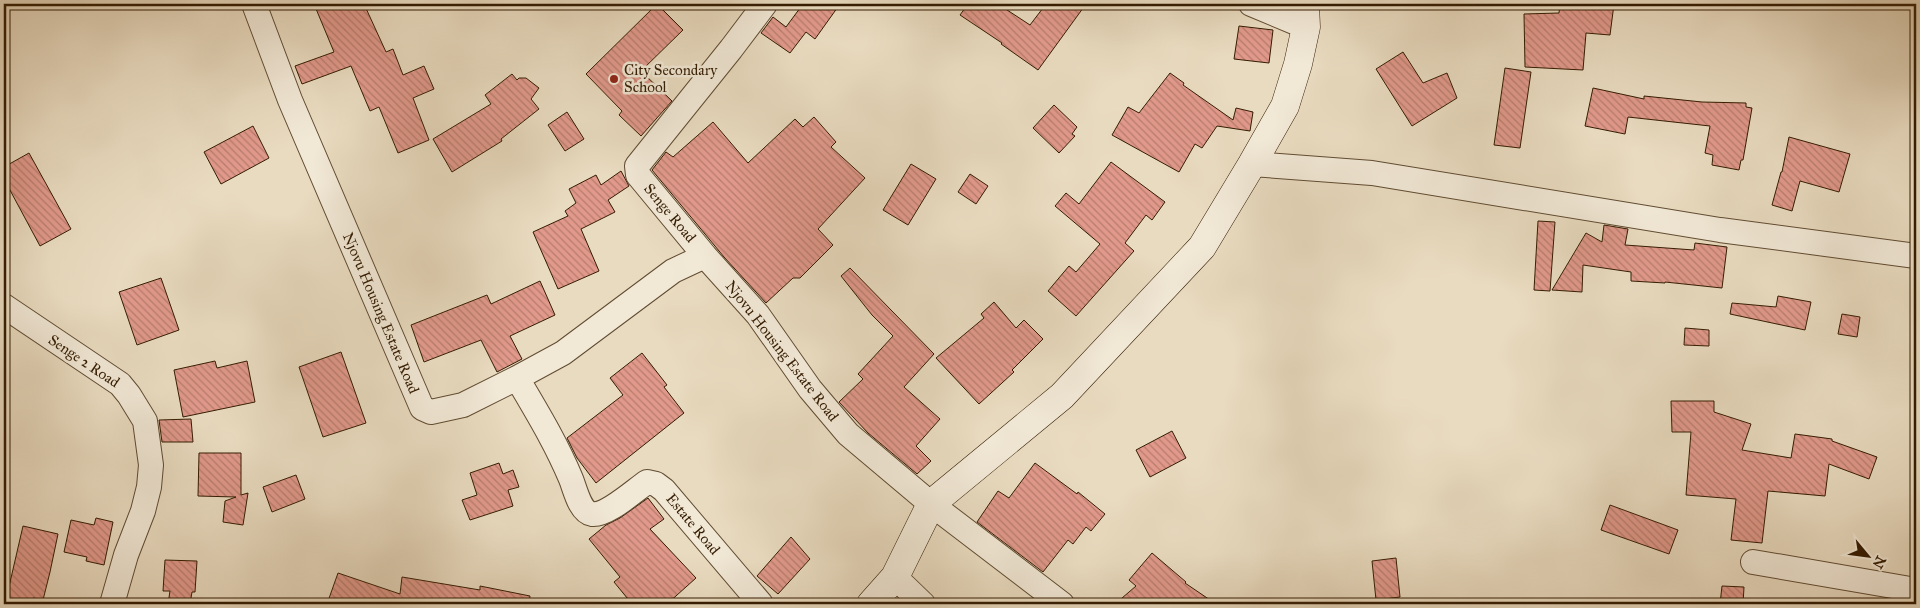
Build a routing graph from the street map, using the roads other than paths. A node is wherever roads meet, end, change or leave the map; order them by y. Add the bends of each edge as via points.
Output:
1 (254, 4) edge
2 (764, 4) edge
3 (1251, 4) edge
4 (1306, 15) edge
5 (1252, 164) junction
6 (705, 256) junction
7 (1916, 256) edge
8 (4, 306) edge
9 (518, 378) junction
10 (931, 504) junction
11 (1753, 562) dead end
12 (895, 577) junction
13 (1916, 590) edge
14 (112, 604) edge
15 (761, 604) edge
16 (871, 604) edge
17 (923, 604) edge
18 (1062, 604) edge

1 - 9 street, Njovu Housing Estate Road via 290,100 422,408 431,412 463,405
2 - 6 street, Senge Road via 637,166 638,175
3 - 4 street
4 - 5 street via 1298,64 1285,106
5 - 7 street via 1372,173 1720,230
5 - 10 street via 1202,247 1062,396
6 - 9 street, Njovu Housing Estate Road via 673,271 563,353
6 - 10 street, Njovu Housing Estate Road via 758,315 810,390 848,434
8 - 14 street, Senge 2 Road via 120,384 146,421 151,465 149,487
9 - 15 street, Estate Road via 555,443 580,502 587,511 591,514 605,512 647,482 656,484
10 - 12 street
10 - 18 street, Njovu Housing Estate Road
11 - 13 street
12 - 16 street
12 - 17 street

